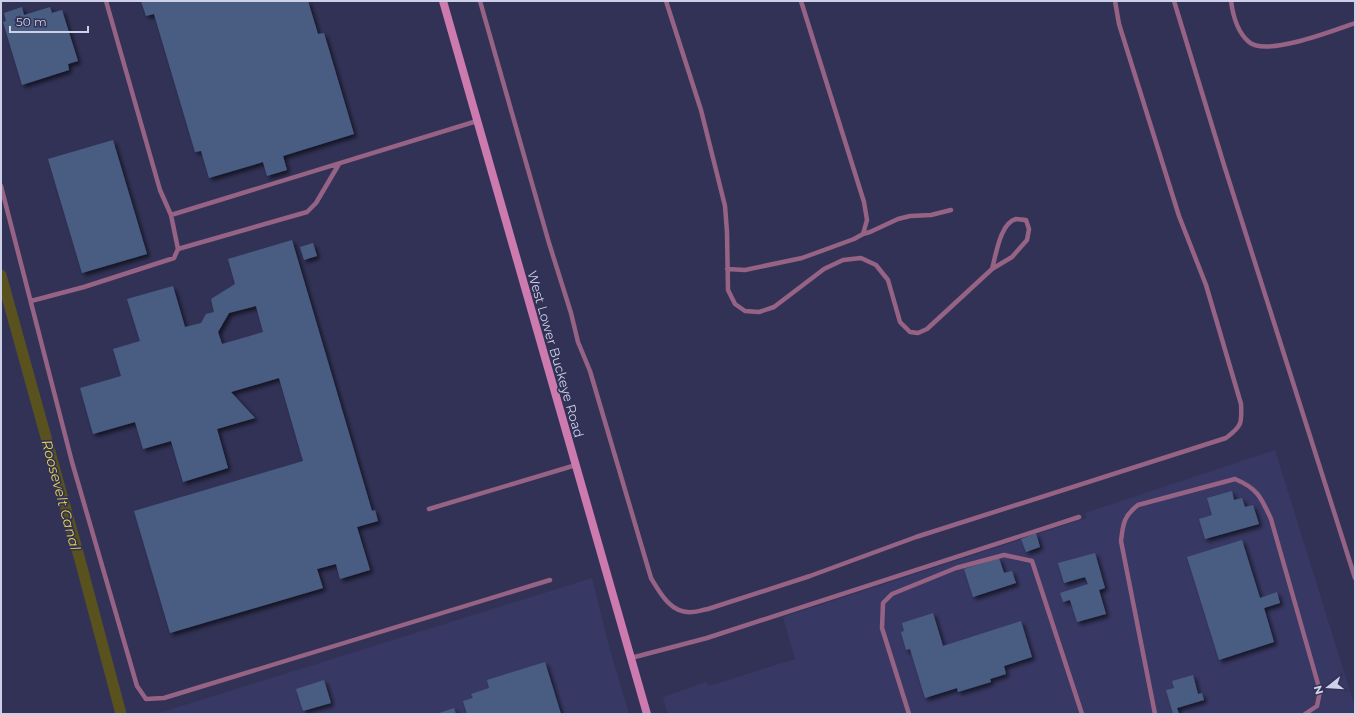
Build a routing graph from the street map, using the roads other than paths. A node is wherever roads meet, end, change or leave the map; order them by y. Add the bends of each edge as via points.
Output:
1 (106, 1) edge
2 (443, 1) edge
3 (480, 1) edge
4 (666, 1) edge
5 (801, 1) edge
6 (1115, 1) edge
7 (1174, 1) edge
8 (1231, 1) edge
9 (1355, 23) edge
10 (477, 121) junction
11 (339, 164) junction
12 (1, 186) edge
13 (951, 210) dead end
14 (171, 215) junction
15 (863, 234) junction
16 (178, 249) junction
17 (727, 269) junction
18 (992, 269) junction
19 (31, 301) junction
20 (576, 465) junction
21 (429, 509) dead end
22 (1079, 517) dead end
23 (1355, 578) edge
24 (550, 580) dead end
25 (631, 658) junction
26 (647, 714) edge
27 (909, 714) edge
28 (1082, 714) edge
29 (1155, 714) edge
30 (1306, 714) edge

1 - 14 lane via 160,190
2 - 10 main road, West Lower Buckeye Road
3 - 6 lane via 578,342 590,371 650,578 661,596 676,609 690,612 722,605 916,537 1226,438 1237,429 1242,419 1241,404 1206,285 1179,216 1119,24
4 - 17 lane via 701,110 725,206
5 - 15 lane via 864,202 867,220
7 - 23 lane
8 - 9 lane via 1240,30 1250,43 1257,46 1287,45
10 - 11 lane
10 - 20 main road, West Lower Buckeye Road
11 - 14 lane
11 - 16 lane via 316,203 307,212
12 - 19 lane
13 - 15 lane via 898,219
14 - 16 lane
15 - 17 lane via 802,258 745,270
16 - 19 lane via 174,258
17 - 18 lane via 728,290 735,304 745,311 759,312 774,307 824,269 844,260 861,258 876,265 888,280 900,322 910,332 918,333 926,329
18 - 18 lane via 1012,257 1027,240 1030,229 1026,220 1016,219 1002,232
19 - 24 lane via 76,477 137,686 146,699 164,698
20 - 21 lane
20 - 25 main road, West Lower Buckeye Road
22 - 25 lane via 707,638
25 - 26 main road, West Lower Buckeye Road
27 - 28 lane via 882,628 884,603 892,594 949,571 1004,555 1032,561
29 - 30 lane via 1121,540 1122,525 1128,513 1138,505 1234,479 1247,484 1260,496 1271,519 1320,691 1317,706

